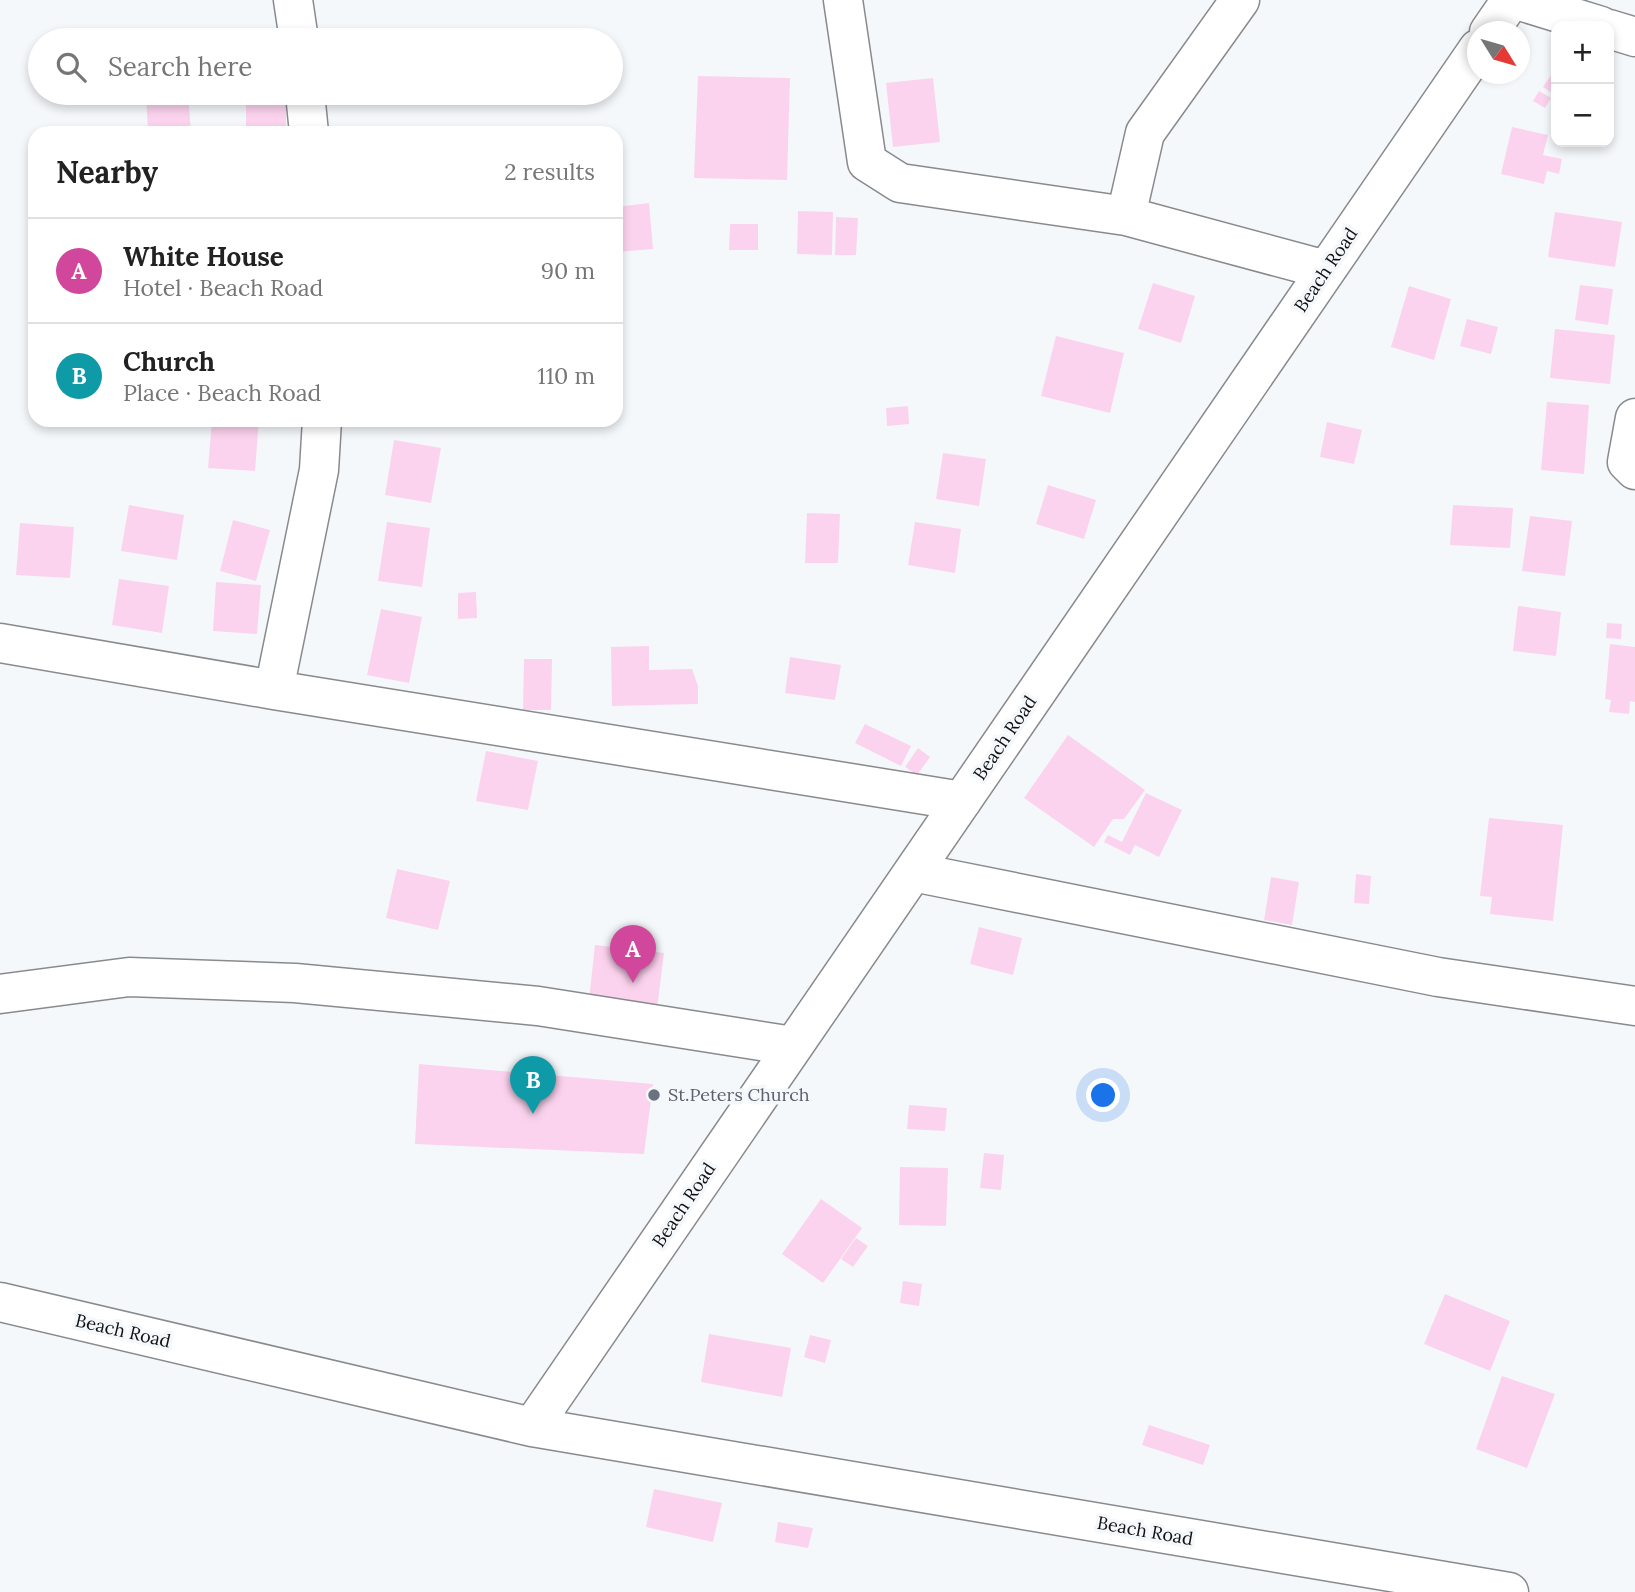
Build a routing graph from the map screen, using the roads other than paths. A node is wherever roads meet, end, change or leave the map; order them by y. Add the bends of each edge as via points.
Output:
1 (293, 0) edge
2 (843, 0) edge
3 (1240, 0) edge
4 (1511, 0) edge
5 (1517, 0) edge
6 (1497, 21) edge
7 (1585, 21) edge
8 (297, 28) edge
9 (1614, 31) edge
10 (1635, 37) edge
11 (1467, 65) edge
12 (306, 105) edge
13 (308, 126) edge
14 (1126, 216) junction
15 (1326, 270) junction
16 (1635, 418) edge
17 (322, 427) edge
18 (1635, 470) edge
19 (0, 643) edge
20 (274, 690) junction
21 (962, 801) junction
22 (913, 872) junction
23 (0, 994) edge
24 (1635, 1006) edge
25 (793, 1046) junction
26 (0, 1302) edge
27 (532, 1427) junction
28 (1509, 1592) edge

1 - 8 street
2 - 14 street via 867,162 900,183
3 - 14 street via 1145,133
4 - 6 street
5 - 7 street
9 - 10 street
11 - 15 street, Beach Road
12 - 13 street
14 - 15 street
15 - 21 street, Beach Road
16 - 18 street via 1628,462
17 - 20 street via 319,470
19 - 20 street
20 - 21 street
21 - 22 street, Beach Road
22 - 24 street via 1438,976
22 - 25 street, Beach Road
23 - 25 street via 129,977 295,984 538,1006
25 - 27 street, Beach Road
26 - 27 street, Beach Road
27 - 28 street, Beach Road

